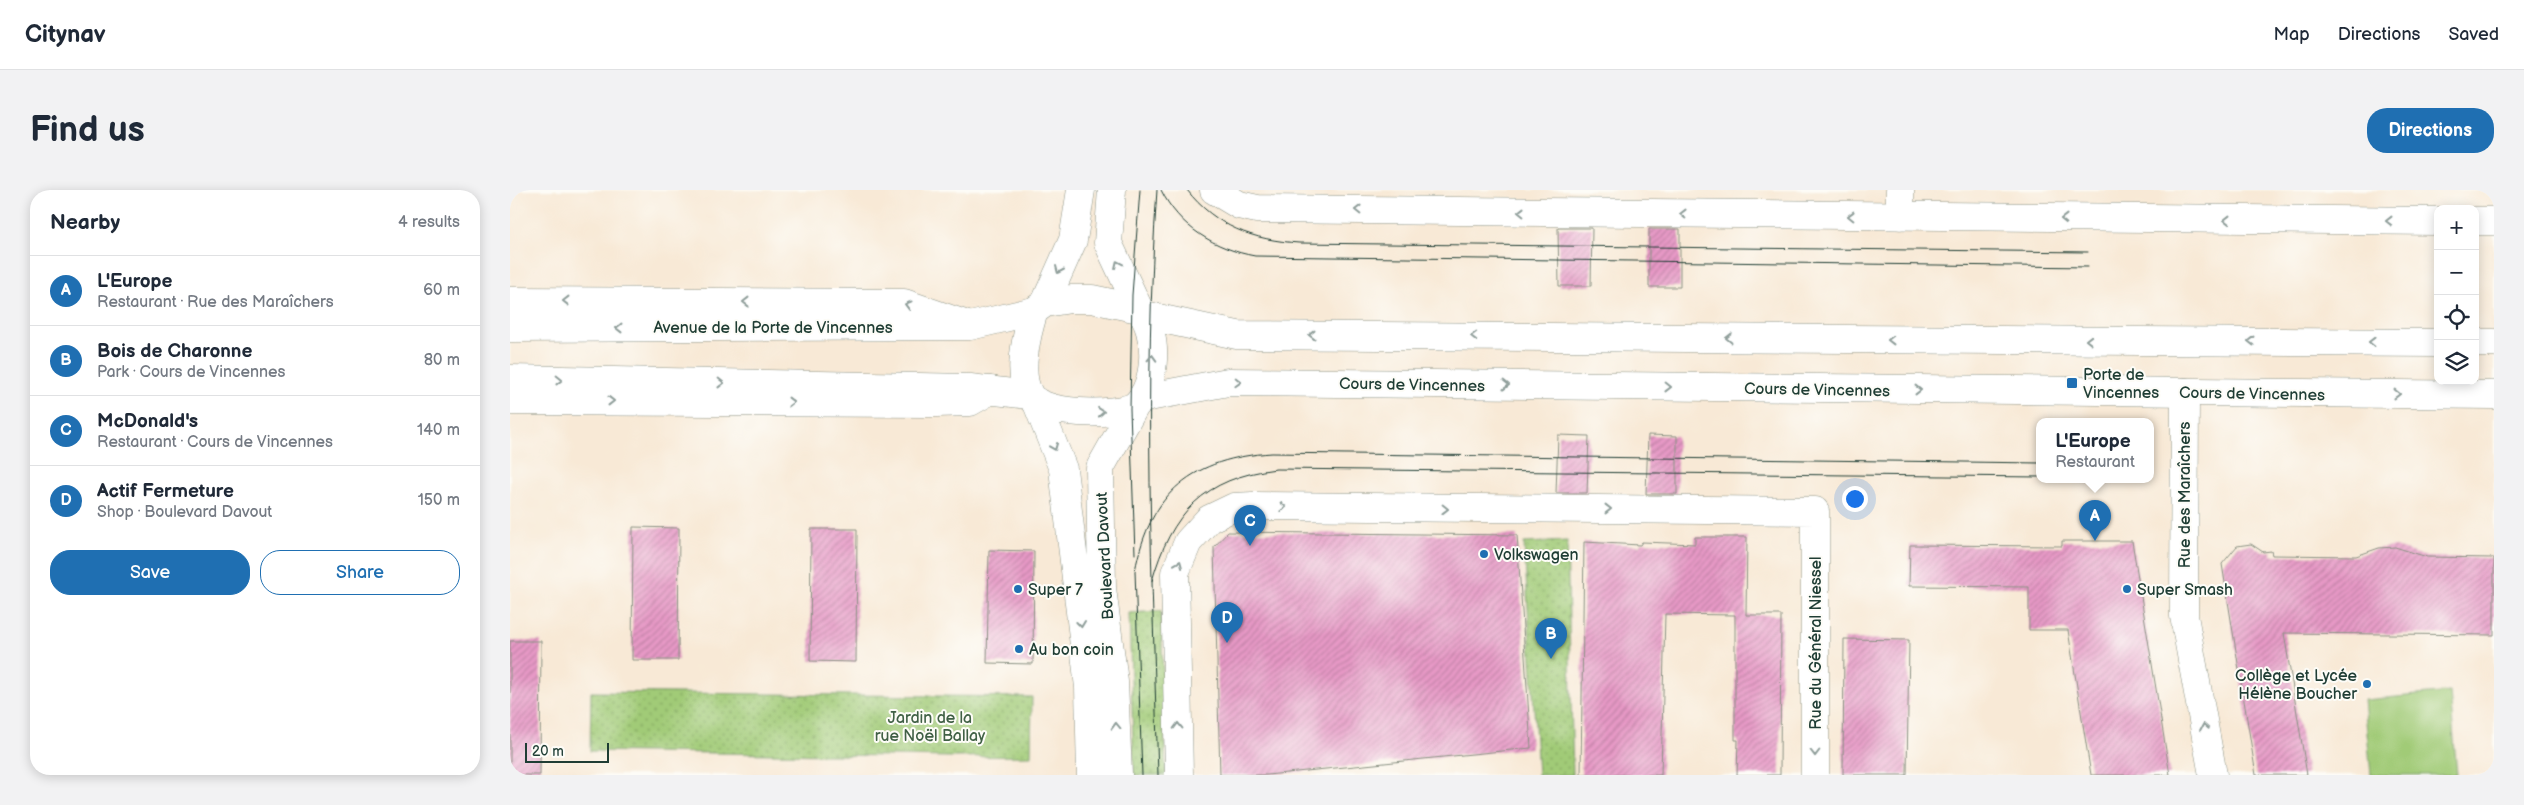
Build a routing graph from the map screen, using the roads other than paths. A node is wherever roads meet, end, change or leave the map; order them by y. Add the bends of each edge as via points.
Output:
1 (1081, 190) edge
2 (1112, 190) edge
3 (1214, 190) edge
4 (1900, 203) edge
5 (2434, 221) edge
6 (2479, 221) edge
7 (2494, 221) edge
8 (510, 301) edge
9 (1039, 307) junction
10 (1142, 312) junction
11 (970, 326) junction
12 (510, 328) edge
13 (2434, 343) edge
14 (2479, 343) edge
15 (2494, 343) edge
16 (510, 379) edge
17 (991, 390) junction
18 (2185, 392) junction
19 (2494, 395) edge
20 (1032, 398) junction
21 (510, 401) edge
22 (1139, 403) junction
23 (1092, 775) edge
24 (1118, 775) edge
25 (1179, 775) edge
26 (1815, 775) edge
27 (2213, 775) edge

1 -> 9 main road via 1073,240
10 -> 2 main road via 1108,243
4 -> 3 main road via 1257,209 1239,205
5 -> 4 main road
6 - 7 main road
11 -> 8 main road via 904,303
9 - 10 main road via 1092,299
9 - 11 main road, Avenue de la Porte de Vincennes
9 - 20 main road via 1028,333 1024,358 1025,380
13 -> 10 main road via 1237,335
22 -> 10 main road via 1149,383 1153,356 1150,332
11 -> 12 main road, Avenue de la Porte de Vincennes
14 - 15 main road
16 -> 17 main road
17 - 20 main road
21 -> 17 main road via 936,403 970,402
18 -> 19 main road, Cours de Vincennes
22 -> 18 main road, Cours de Vincennes via 1228,382
27 -> 18 main road, Rue des Maraîchers via 2184,616
20 -> 22 main road via 1058,409 1086,413 1119,411
20 -> 23 main road, Boulevard Davout via 1063,469 1089,687
24 -> 22 main road, Boulevard Davout via 1114,682 1102,588 1100,468
25 -> 26 main road, Rue du Général Niessel via 1175,573 1188,542 1209,519 1234,507 1815,511

